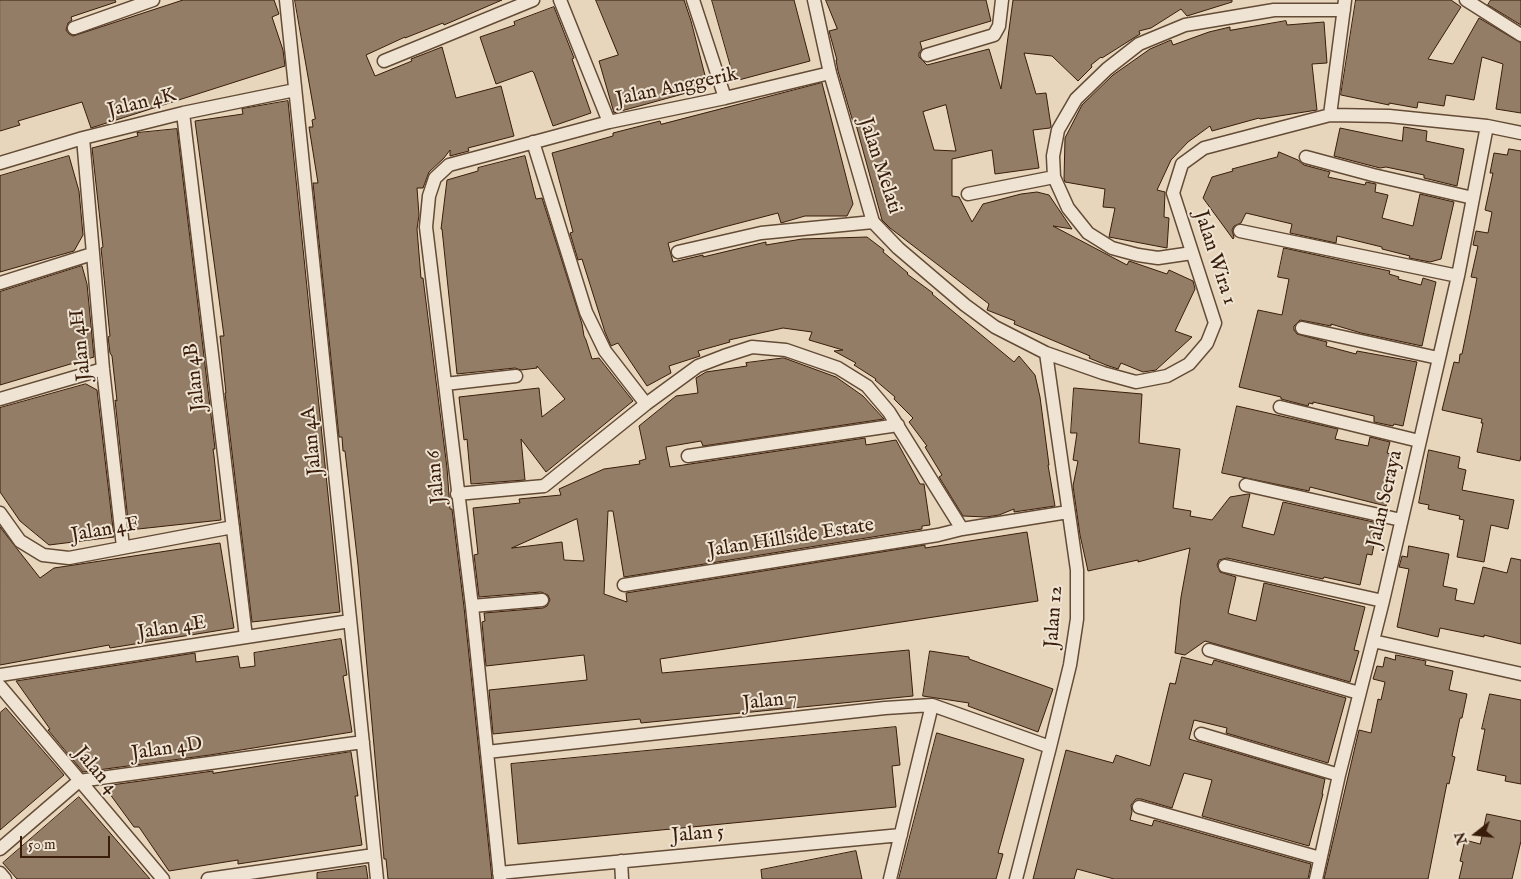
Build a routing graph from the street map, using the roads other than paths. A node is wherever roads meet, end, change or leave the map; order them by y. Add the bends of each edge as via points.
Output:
1 (153, 0) edge
2 (286, 0) edge
3 (533, 0) edge
4 (560, 0) edge
5 (694, 0) edge
6 (814, 0) edge
7 (1002, 0) edge
8 (1466, 0) edge
9 (1345, 5) edge
10 (74, 28) dead end
11 (1521, 35) edge
12 (927, 55) dead end
13 (384, 61) dead end
14 (830, 72) junction
15 (295, 90) junction
16 (725, 98) junction
17 (183, 113) junction
18 (1330, 115) junction
19 (609, 122) junction
20 (1487, 126) junction
21 (1521, 133) edge
22 (82, 138) junction
23 (533, 142) junction
24 (1306, 157) dead end
25 (0, 164) edge
26 (1054, 177) junction
27 (968, 194) dead end
28 (1473, 198) junction
29 (873, 222) junction
30 (1240, 231) dead end
31 (678, 252) dead end
32 (1192, 253) junction
33 (92, 254) junction
34 (1458, 276) junction
35 (0, 283) edge
36 (1302, 328) dead end
37 (1046, 353) junction
38 (1438, 358) junction
39 (103, 369) junction
40 (516, 376) dead end
41 (445, 384) junction
42 (0, 399) edge
43 (646, 404) junction
44 (1280, 407) dead end
45 (898, 425) junction
46 (1419, 441) junction
47 (688, 456) dead end
48 (1246, 484) dead end
49 (457, 494) junction
50 (0, 512) edge
51 (1068, 512) junction
52 (1401, 520) junction
53 (233, 527) junction
54 (962, 529) junction
55 (123, 547) junction
56 (1225, 566) dead end
57 (624, 586) dead end
58 (542, 600) dead end
59 (1383, 601) junction
60 (472, 606) junction
61 (350, 621) junction
62 (246, 637) junction
63 (1373, 641) junction
64 (1208, 650) dead end
65 (1521, 674) edge
66 (0, 675) edge
67 (0, 686) edge
68 (1359, 693) junction
69 (932, 705) junction
70 (1201, 734) dead end
71 (363, 742) junction
72 (1050, 747) junction
73 (487, 752) junction
74 (1339, 776) junction
75 (79, 781) junction
76 (1139, 807) dead end
77 (901, 835) junction
78 (0, 850) edge
79 (374, 855) junction
80 (1320, 858) junction
81 (621, 861) junction
82 (0, 873) edge
83 (499, 876) edge
84 (5, 879) edge
85 (163, 879) edge
86 (208, 879) edge
87 (377, 879) edge
88 (622, 879) edge
89 (890, 879) edge
90 (1016, 879) edge
91 (1316, 879) edge

1 - 10 street
2 - 15 street, Jalan 4A
3 - 13 street
4 - 19 street
5 - 16 street
6 - 14 street, Jalan Melati
7 - 12 street via 999,26 994,35
8 - 11 street
9 - 18 street
9 - 26 street via 1274,10 1185,25 1139,44 1076,99 1058,130 1053,156
14 - 16 street, Jalan Anggerik
14 - 29 street, Jalan Melati
15 - 17 street, Jalan 4K
15 - 61 street, Jalan 4A
16 - 19 street, Jalan Anggerik
17 - 22 street, Jalan 4K
17 - 53 street, Jalan 4B
18 - 20 street, Jalan Wira 1 via 1389,116
18 - 32 street, Jalan Wira 1 via 1204,148 1182,164 1173,192
19 - 23 street, Jalan Anggerik
20 - 21 street, Jalan Wira 1
20 - 28 street, Jalan Seraya
22 - 25 street, Jalan 4K
22 - 33 street, Jalan 4H
23 - 41 street, Jalan 6 via 449,165 435,178 429,196 426,227
23 - 43 street via 586,312 605,351
24 - 28 street
26 - 27 street
26 - 32 street via 1068,208 1088,233 1112,248 1158,258
28 - 34 street, Jalan Seraya
29 - 31 street via 761,232
29 - 37 street, Jalan Melati via 898,248 965,305 996,327
30 - 34 street
32 - 37 street, Jalan Wira 1 via 1215,323 1207,343 1189,364 1167,376 1136,382
33 - 35 street
33 - 39 street, Jalan 4H
34 - 38 street, Jalan Seraya
36 - 38 street
37 - 51 street, Jalan 12
38 - 46 street, Jalan Seraya
39 - 42 street
39 - 55 street, Jalan 4H
40 - 41 street
41 - 49 street, Jalan 6
43 - 45 street via 698,366 752,347 786,350 838,368 867,386
43 - 49 street via 544,486
44 - 46 street
45 - 47 street
45 - 54 street
46 - 52 street, Jalan Seraya
48 - 52 street
49 - 60 street, Jalan 6
50 - 55 street, Jalan 4F via 20,541 43,555 69,558
51 - 54 street, Jalan Hillside Estate
51 - 72 street, Jalan 12 via 1077,570 1077,619 1070,665
52 - 59 street, Jalan Seraya
53 - 55 street, Jalan 4F
53 - 62 street, Jalan 4B
54 - 57 street, Jalan Hillside Estate
56 - 59 street
58 - 60 street
59 - 63 street, Jalan Seraya
60 - 73 street, Jalan 6
61 - 62 street, Jalan 4E
61 - 71 street, Jalan 4A
62 - 66 street, Jalan 4E
63 - 65 street
63 - 68 street, Jalan Seraya
64 - 68 street
67 - 75 street, Jalan 4
68 - 74 street, Jalan Seraya
69 - 72 street, Jalan 7
69 - 73 street, Jalan 7
69 - 77 street
70 - 74 street
71 - 75 street, Jalan 4D
71 - 79 street, Jalan 4A
72 - 90 street, Jalan 12
73 - 83 street, Jalan 6
74 - 80 street, Jalan Seraya
75 - 78 street
75 - 85 street, Jalan 4
76 - 80 street
77 - 81 street, Jalan 5
77 - 89 street
79 - 86 street
79 - 87 street, Jalan 4A
80 - 91 street, Jalan Seraya
81 - 83 street, Jalan 5
81 - 88 street
82 - 84 street

